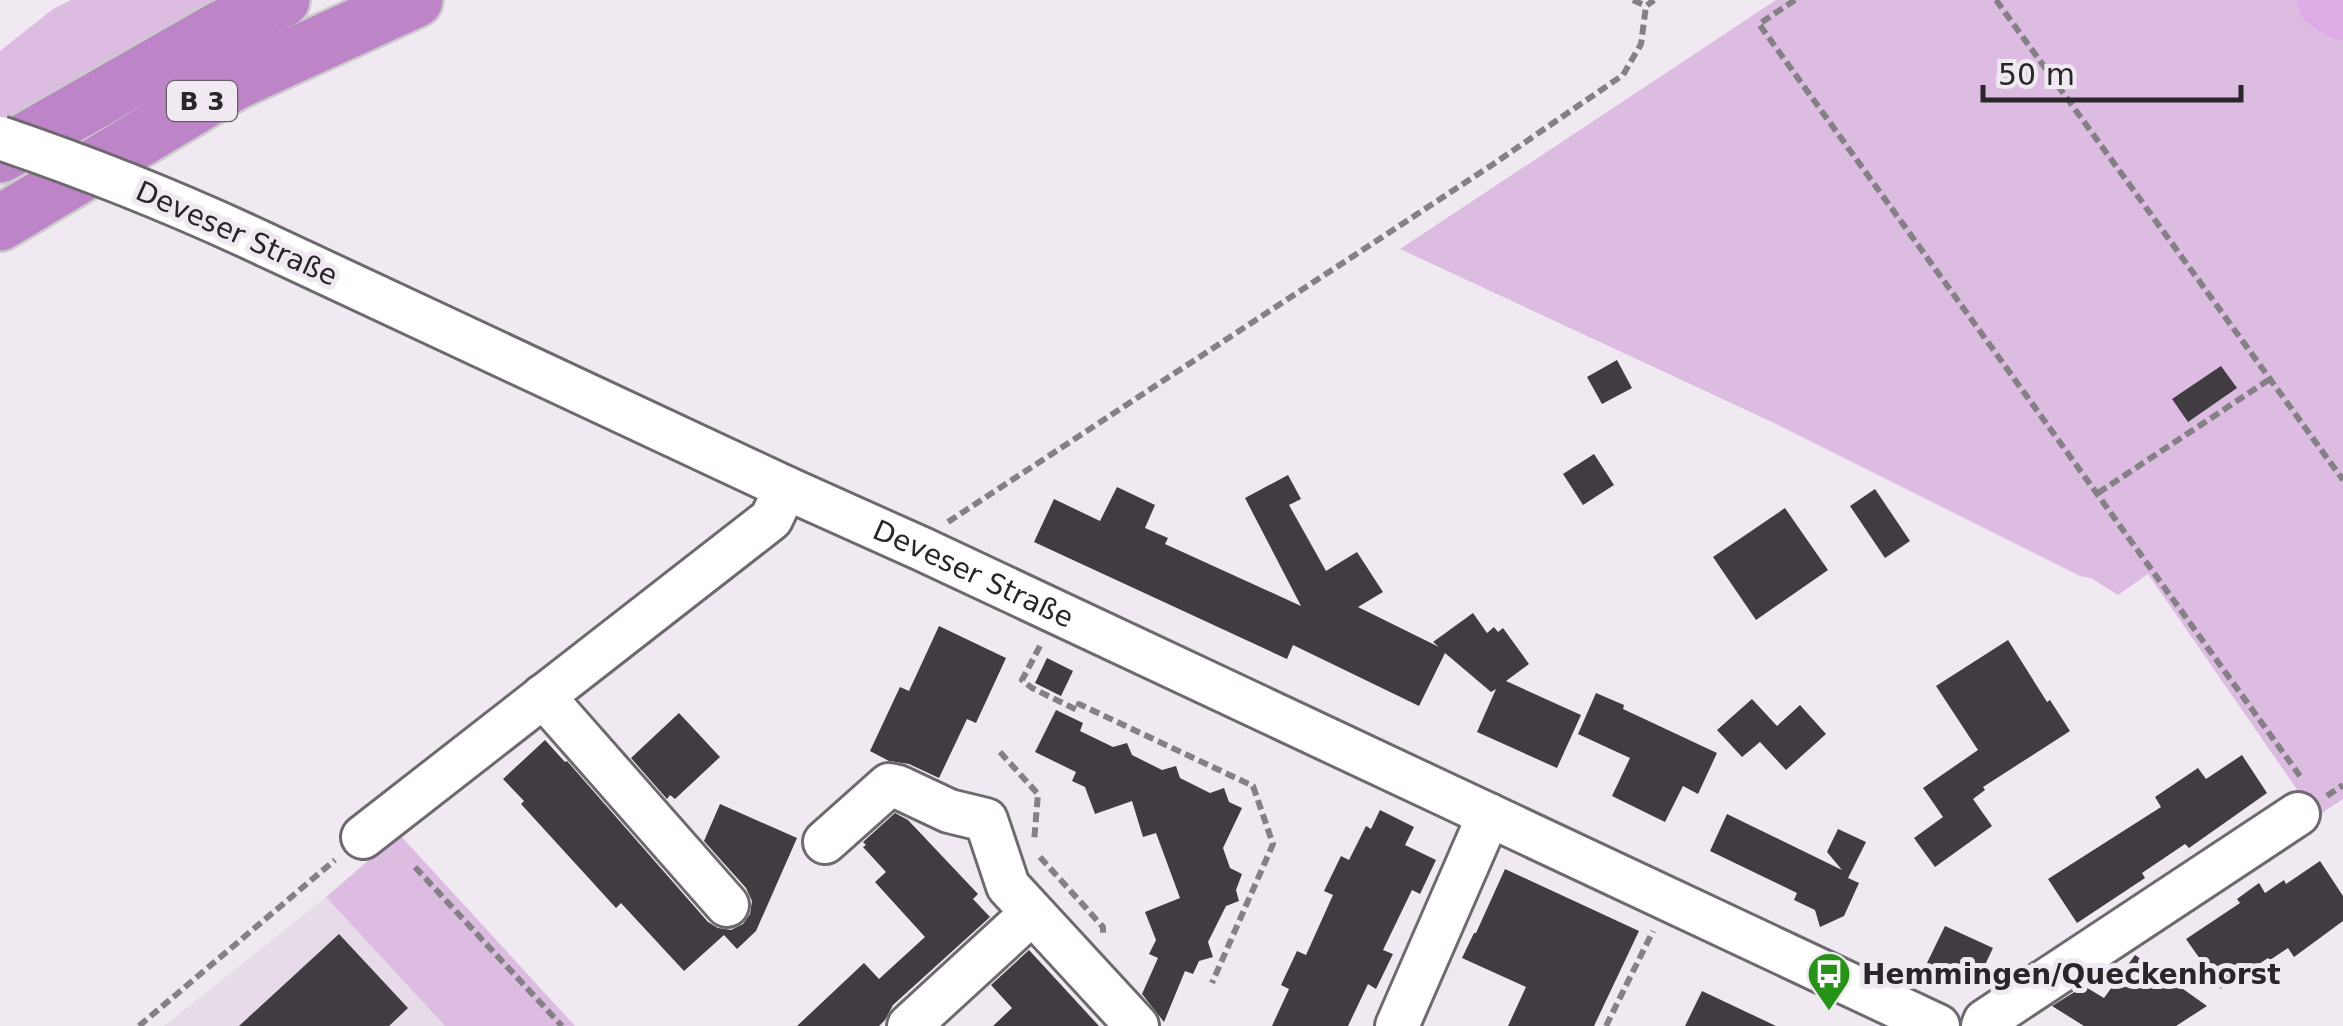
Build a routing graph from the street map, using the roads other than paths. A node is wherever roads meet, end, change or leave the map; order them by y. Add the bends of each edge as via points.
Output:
1 (282, 0) edge
2 (415, 0) edge
3 (0, 138) edge
4 (0, 155) edge
5 (0, 223) edge
6 (786, 488) junction
7 (543, 696) junction
8 (2303, 800) road end
9 (1490, 815) junction
10 (363, 837) road end
11 (825, 842) dead end
12 (727, 905) dead end
13 (1032, 913) junction
14 (926, 1021) edge
15 (1137, 1026) edge
16 (1397, 1026) edge
17 (1938, 1026) edge
18 (1983, 1026) edge

1 - 4 highway, B 3
2 - 5 highway, B 3 via 234,82
3 - 6 street, Deveser Straße, bridge via 180,205
6 - 7 street via 771,519
6 - 9 street, Deveser Straße
7 - 10 street
7 - 12 street
8 - 18 street
9 - 16 street
9 - 17 street, Deveser Straße
11 - 13 street via 889,785 898,786 986,820 1008,886
13 - 14 street
13 - 15 street

